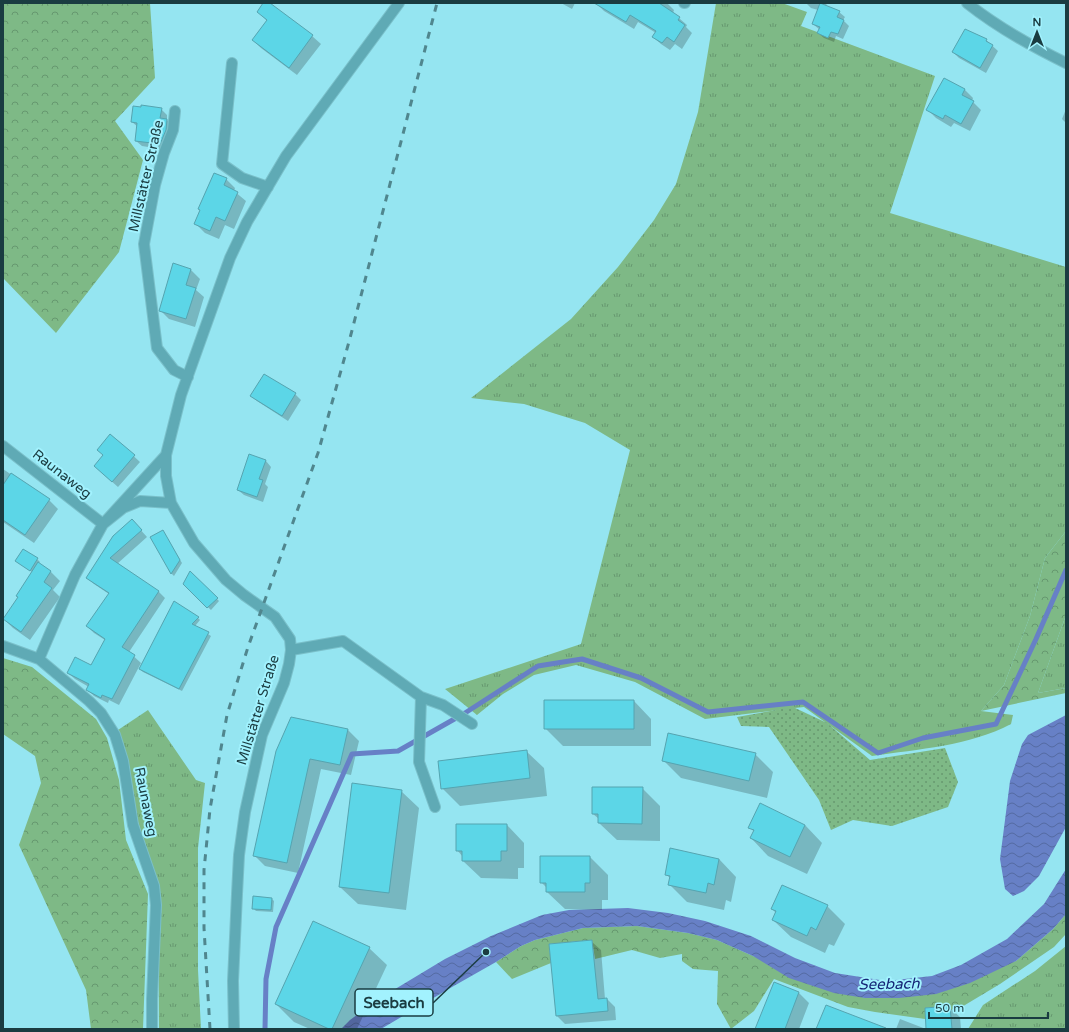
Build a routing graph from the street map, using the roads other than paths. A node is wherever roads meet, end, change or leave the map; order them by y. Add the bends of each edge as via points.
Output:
1 (399, 3) edge
2 (967, 3) edge
3 (232, 63) dead end
4 (1066, 63) edge
5 (175, 111) dead end
6 (268, 187) junction
7 (188, 377) junction
8 (3, 446) edge
9 (166, 455) junction
10 (171, 503) junction
11 (104, 524) junction
12 (3, 646) edge
13 (291, 650) junction
14 (39, 659) junction
15 (421, 697) junction
16 (472, 724) dead end
17 (435, 807) dead end
18 (152, 1029) edge
19 (234, 1029) edge

1 - 6 street, Millstätter Straße via 286,156
2 - 4 street via 980,14
3 - 6 street via 222,164 242,178
5 - 7 street, Millstätter Straße via 174,130 155,185 144,244 157,348 174,370
6 - 7 street, Millstätter Straße via 230,258
7 - 9 street, Millstätter Straße
8 - 11 street, Raunaweg
9 - 10 street, Millstätter Straße via 166,476
9 - 11 street
10 - 11 street via 140,501 123,508
10 - 13 street, Millstätter Straße via 190,537 226,580 275,617 290,639
11 - 14 street via 75,575
12 - 14 street, Raunaweg
13 - 15 street, Millstätter Straße via 343,641
13 - 19 street, Millstätter Straße via 284,683 262,735 245,812 237,894 233,981
14 - 18 street, Raunaweg via 97,709 115,735 123,761 133,825 154,886 156,906
15 - 16 street, Millstätter Straße via 443,705
15 - 17 street via 419,762

